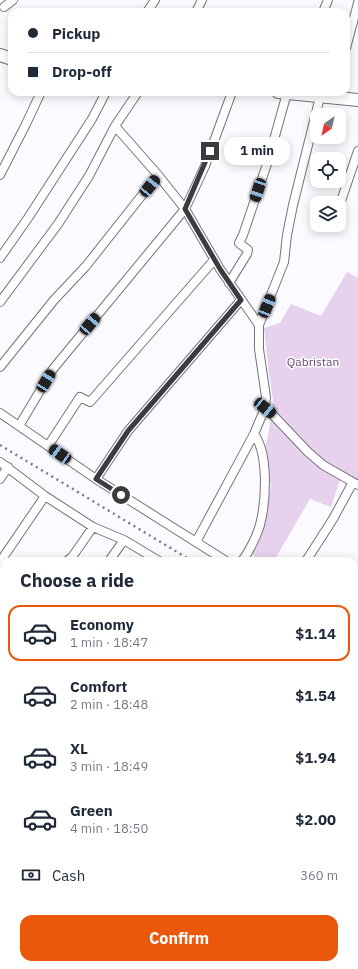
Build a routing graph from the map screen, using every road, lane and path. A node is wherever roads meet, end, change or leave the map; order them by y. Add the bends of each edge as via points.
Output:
1 (13, 0) edge
2 (358, 3) edge
3 (4, 7) dead end
4 (350, 33) edge
5 (39, 96) edge
6 (104, 96) edge
7 (135, 96) edge
8 (231, 96) edge
9 (282, 96) edge
10 (313, 96) edge
11 (326, 96) edge
12 (338, 96) edge
13 (320, 97) junction
14 (358, 100) edge
15 (115, 126) junction
16 (358, 151) edge
17 (158, 175) junction
18 (0, 176) edge
19 (343, 196) edge
20 (185, 209) junction
21 (0, 258) edge
22 (214, 260) junction
23 (229, 283) junction
24 (241, 300) junction
25 (0, 302) edge
26 (259, 325) junction
27 (0, 367) edge
28 (265, 408) junction
29 (0, 413) edge
30 (19, 426) junction
31 (254, 434) junction
32 (48, 446) junction
33 (0, 462) edge
34 (8, 467) junction
35 (0, 479) edge
36 (96, 479) junction
37 (355, 483) edge
38 (45, 496) junction
39 (93, 527) junction
40 (124, 540) junction
41 (196, 542) junction
42 (3, 557) edge
43 (72, 557) edge
44 (112, 557) edge
45 (150, 557) edge
46 (220, 557) edge
47 (245, 557) edge
48 (309, 557) edge

1 - 3 street
2 - 4 street
5 - 18 street
6 - 21 street via 88,126
7 - 15 street
8 - 20 street via 205,166
9 - 23 street via 268,161 244,235 239,240 248,250 247,254
10 - 13 highway
11 - 13 highway
12 - 14 highway
13 - 26 street via 293,205 284,262
15 - 17 street
15 - 25 street via 89,176 58,224
16 - 19 street
17 - 20 street
17 - 27 street via 86,266 54,300
20 - 22 street
20 - 30 street via 53,370
22 - 23 street
22 - 32 street via 90,402 80,397
23 - 24 street
24 - 26 street
24 - 36 street via 128,431
26 - 28 street
28 - 31 street
28 - 37 street via 308,452 324,465
29 - 30 street
30 - 32 street
31 - 41 street
31 - 47 street via 259,440 264,463 265,497 260,525
32 - 36 street
33 - 34 street
34 - 35 street
34 - 38 street
36 - 41 street
37 - 48 street
38 - 39 street
38 - 42 street
39 - 40 street
39 - 43 street
40 - 44 street
40 - 45 street
41 - 46 street

